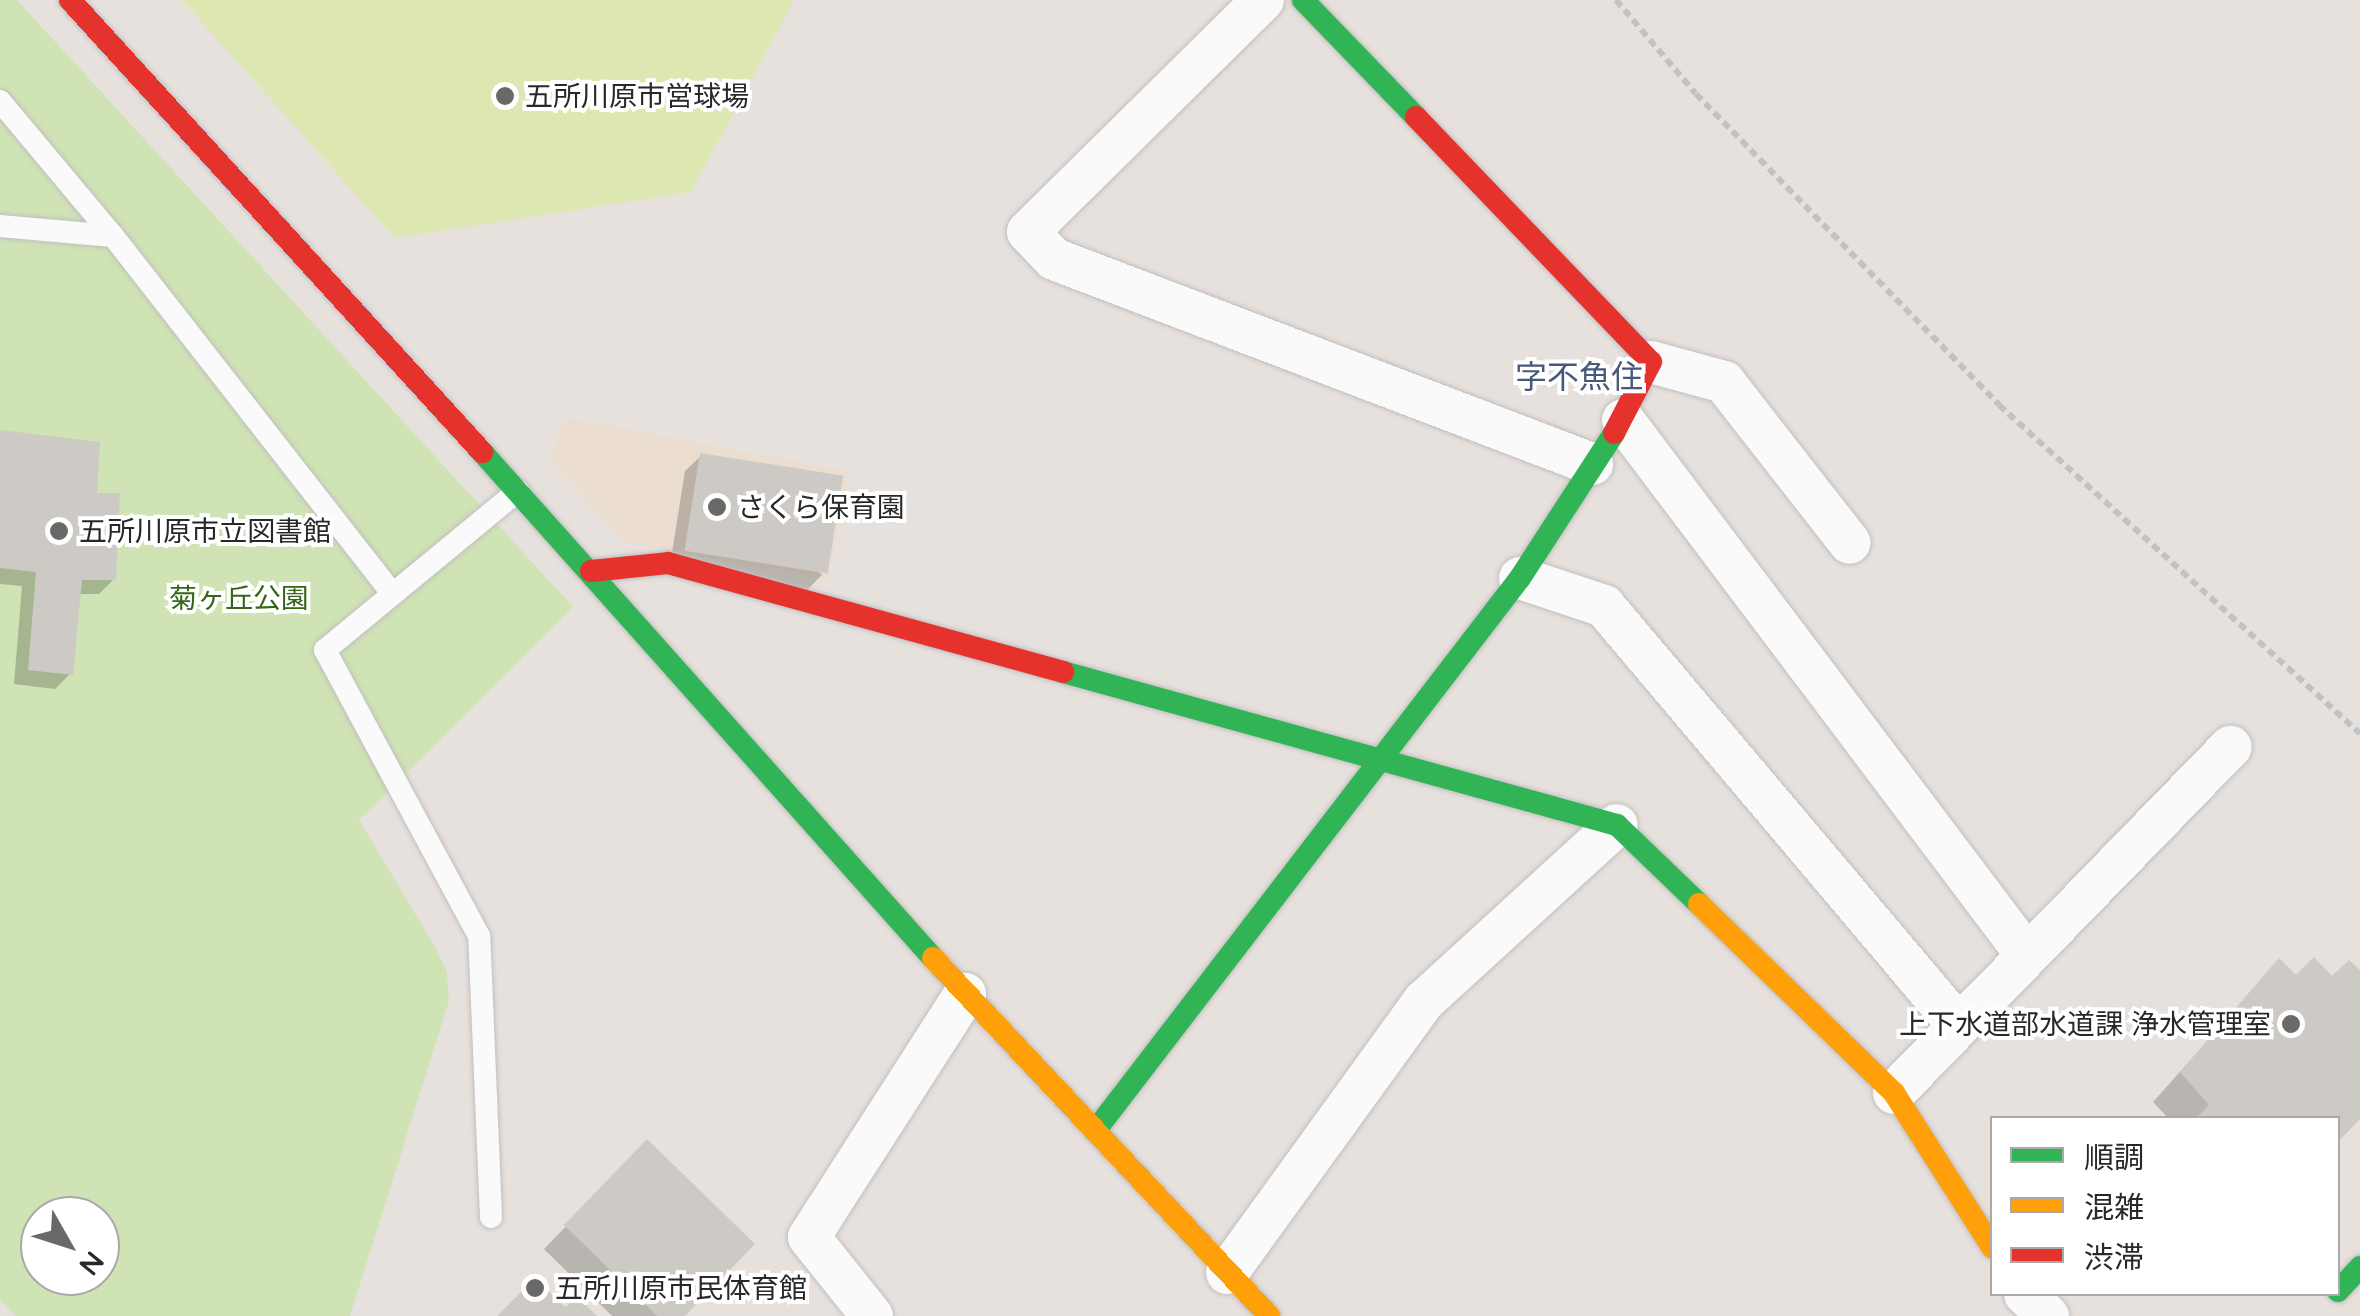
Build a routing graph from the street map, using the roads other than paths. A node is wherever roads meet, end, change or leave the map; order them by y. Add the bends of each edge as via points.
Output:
1 (70, 0) edge
2 (1263, 0) edge
3 (1302, 0) edge
4 (0, 102) edge
5 (0, 226) edge
6 (114, 236) junction
7 (1651, 362) junction
8 (1623, 420) junction
9 (1592, 464) junction
10 (518, 491) junction
11 (1850, 543) dead end
12 (590, 571) junction
13 (1520, 578) junction
14 (393, 594) junction
15 (2231, 747) dead end
16 (1381, 758) junction
17 (1618, 825) junction
18 (2026, 954) junction
19 (965, 994) junction
20 (1958, 1026) junction
21 (1894, 1093) junction
22 (1095, 1131) junction
23 (491, 1217) dead end
24 (1990, 1243) edge
25 (2360, 1267) edge
26 (1227, 1273) junction
27 (2340, 1288) edge
28 (2027, 1296) edge
29 (872, 1316) edge
30 (1268, 1316) edge
31 (2048, 1316) edge

1 - 10 street
2 - 9 street via 1028,232 1054,259
3 - 7 street
4 - 6 lane
5 - 6 lane
6 - 14 lane
7 - 8 street
7 - 11 street via 1724,382
8 - 9 street
8 - 18 street
9 - 13 street
10 - 12 street
10 - 14 lane
12 - 16 street via 668,563
12 - 19 street
13 - 16 street
13 - 20 street via 1604,606
14 - 23 lane via 325,650 478,936
15 - 18 street
16 - 17 street
16 - 22 street
17 - 21 street
17 - 26 street via 1424,1002
18 - 20 street
19 - 22 street
19 - 29 street via 809,1237
20 - 21 street
21 - 24 street
22 - 26 street
25 - 27 street
26 - 30 street
28 - 31 street

